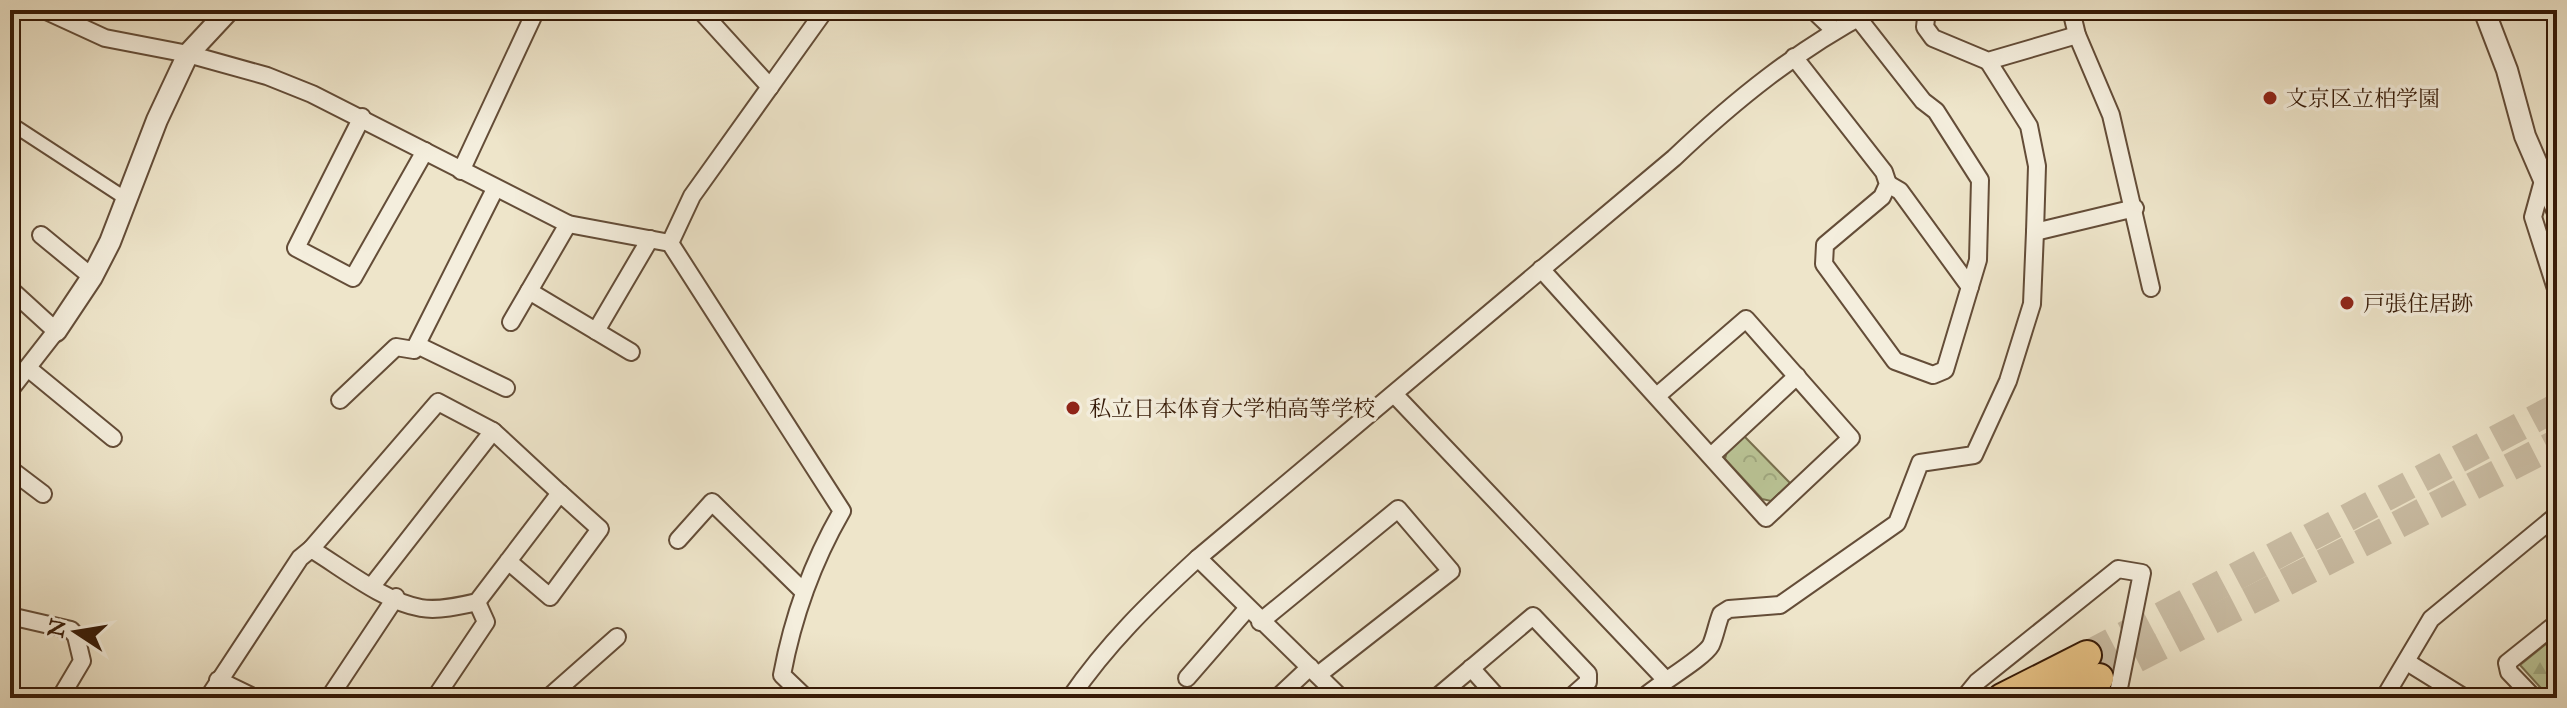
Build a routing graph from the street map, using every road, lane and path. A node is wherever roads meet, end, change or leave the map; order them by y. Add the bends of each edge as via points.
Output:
1 (44, 10) edge
2 (229, 10) edge
3 (536, 10) edge
4 (702, 10) edge
5 (825, 10) edge
6 (1813, 10) edge
7 (1927, 10) edge
8 (2071, 10) edge
9 (2484, 10) edge
10 (1866, 14) edge
11 (1834, 30) junction
12 (2077, 35) junction
13 (188, 54) junction
14 (1794, 57) junction
15 (1988, 61) junction
16 (770, 87) junction
17 (362, 117) junction
18 (10, 123) edge
19 (425, 151) junction
20 (461, 171) junction
21 (2544, 177) junction
22 (1888, 184) junction
23 (495, 189) junction
24 (128, 200) junction
25 (2135, 208) junction
26 (2557, 210) edge
27 (568, 224) junction
28 (2035, 232) junction
29 (41, 235) dead end
30 (650, 239) junction
31 (670, 243) junction
32 (1541, 269) junction
33 (92, 277) junction
34 (1970, 287) junction
35 (2151, 288) dead end
36 (10, 289) edge
37 (529, 291) junction
38 (2557, 292) edge
39 (511, 322) dead end
40 (56, 331) junction
41 (596, 331) junction
42 (417, 345) junction
43 (631, 352) dead end
44 (1797, 376) junction
45 (17, 378) edge
46 (506, 388) dead end
47 (1394, 394) junction
48 (1658, 395) junction
49 (340, 400) dead end
50 (493, 431) junction
51 (113, 438) dead end
52 (1711, 456) junction
53 (10, 469) edge
54 (560, 493) junction
55 (43, 494) dead end
56 (2557, 515) edge
57 (678, 540) dead end
58 (311, 549) junction
59 (1198, 558) junction
60 (508, 561) junction
61 (372, 586) junction
62 (804, 592) junction
63 (396, 597) junction
64 (477, 602) junction
65 (1247, 609) junction
66 (10, 616) edge
67 (1260, 622) junction
68 (2557, 623) edge
69 (617, 637) dead end
70 (2407, 662) junction
71 (1471, 668) junction
72 (1314, 671) junction
73 (2101, 677) edge
74 (1187, 678) dead end
75 (1665, 679) junction
76 (218, 680) junction
77 (60, 698) edge
78 (208, 698) edge
79 (255, 698) edge
80 (329, 698) edge
81 (435, 698) edge
82 (548, 698) edge
83 (806, 698) edge
84 (1070, 698) edge
85 (1277, 698) edge
86 (1341, 698) edge
87 (1436, 698) edge
88 (1498, 698) edge
89 (1570, 698) edge
90 (1643, 698) edge
91 (1964, 698) edge
92 (2002, 698) edge
93 (2060, 698) edge
94 (2384, 698) edge
95 (2465, 698) edge
96 (2534, 698) edge

1 - 13 street via 105,38
2 - 13 street
3 - 20 street
4 - 16 street
5 - 16 street
6 - 11 street
7 - 15 street via 1925,27 1933,38
8 - 12 street
9 - 21 street via 2525,136
10 - 11 street
10 - 34 street via 1980,180 1978,260
11 - 14 street
12 - 15 street
12 - 25 street via 2111,115
13 - 17 street via 267,76
13 - 24 street
14 - 22 street
14 - 32 street via 1728,107
15 - 28 street via 2029,126 2037,166
16 - 31 street via 692,196
17 - 19 street
17 - 19 street via 296,248 353,278
18 - 24 street
19 - 20 street
20 - 23 street
21 - 26 street
21 - 38 street via 2533,217
22 - 34 street via 1900,191
22 - 34 street via 1882,197 1825,245 1824,264 1895,361 1933,375 1945,370
23 - 27 street
23 - 42 street
24 - 33 street
25 - 28 street
25 - 35 street
27 - 30 street
27 - 37 street
28 - 75 street via 2032,304 2008,381 1974,455 1920,463 1897,523 1780,605 1721,614 1710,647
29 - 33 street
30 - 31 street
30 - 41 street
31 - 62 street via 842,511 817,554
32 - 47 street
32 - 48 street
33 - 40 street
36 - 40 street
37 - 39 street
37 - 41 street
40 - 45 street
41 - 43 street
42 - 46 street
42 - 49 street via 414,350 396,347
44 - 48 street via 1746,319
44 - 52 street
44 - 52 street via 1851,438 1766,518
45 - 51 street
47 - 59 street
47 - 75 street
48 - 52 street
50 - 54 street
50 - 58 street via 438,402
50 - 61 street
53 - 55 street
54 - 60 street
54 - 60 street via 600,529 550,597
56 - 70 street via 2431,619
57 - 62 street via 712,502
58 - 61 street
58 - 76 street
59 - 65 street
59 - 84 street via 1131,619
60 - 64 street
61 - 63 street
62 - 83 street via 782,675
63 - 64 street via 421,608
63 - 80 street
64 - 81 street via 486,622
65 - 67 street
65 - 74 street
66 - 77 street via 71,630 76,636 82,661
67 - 72 street
67 - 72 street via 1398,509 1451,571
68 - 96 street via 2507,663
69 - 82 street
70 - 94 street
70 - 95 street
71 - 87 street
71 - 88 street
71 - 89 street via 1533,616 1588,674 1588,682
72 - 85 street
72 - 86 street
73 - 91 street via 2142,573 2118,569
73 - 92 highway
73 - 93 highway
75 - 90 street
76 - 78 street
76 - 79 street

